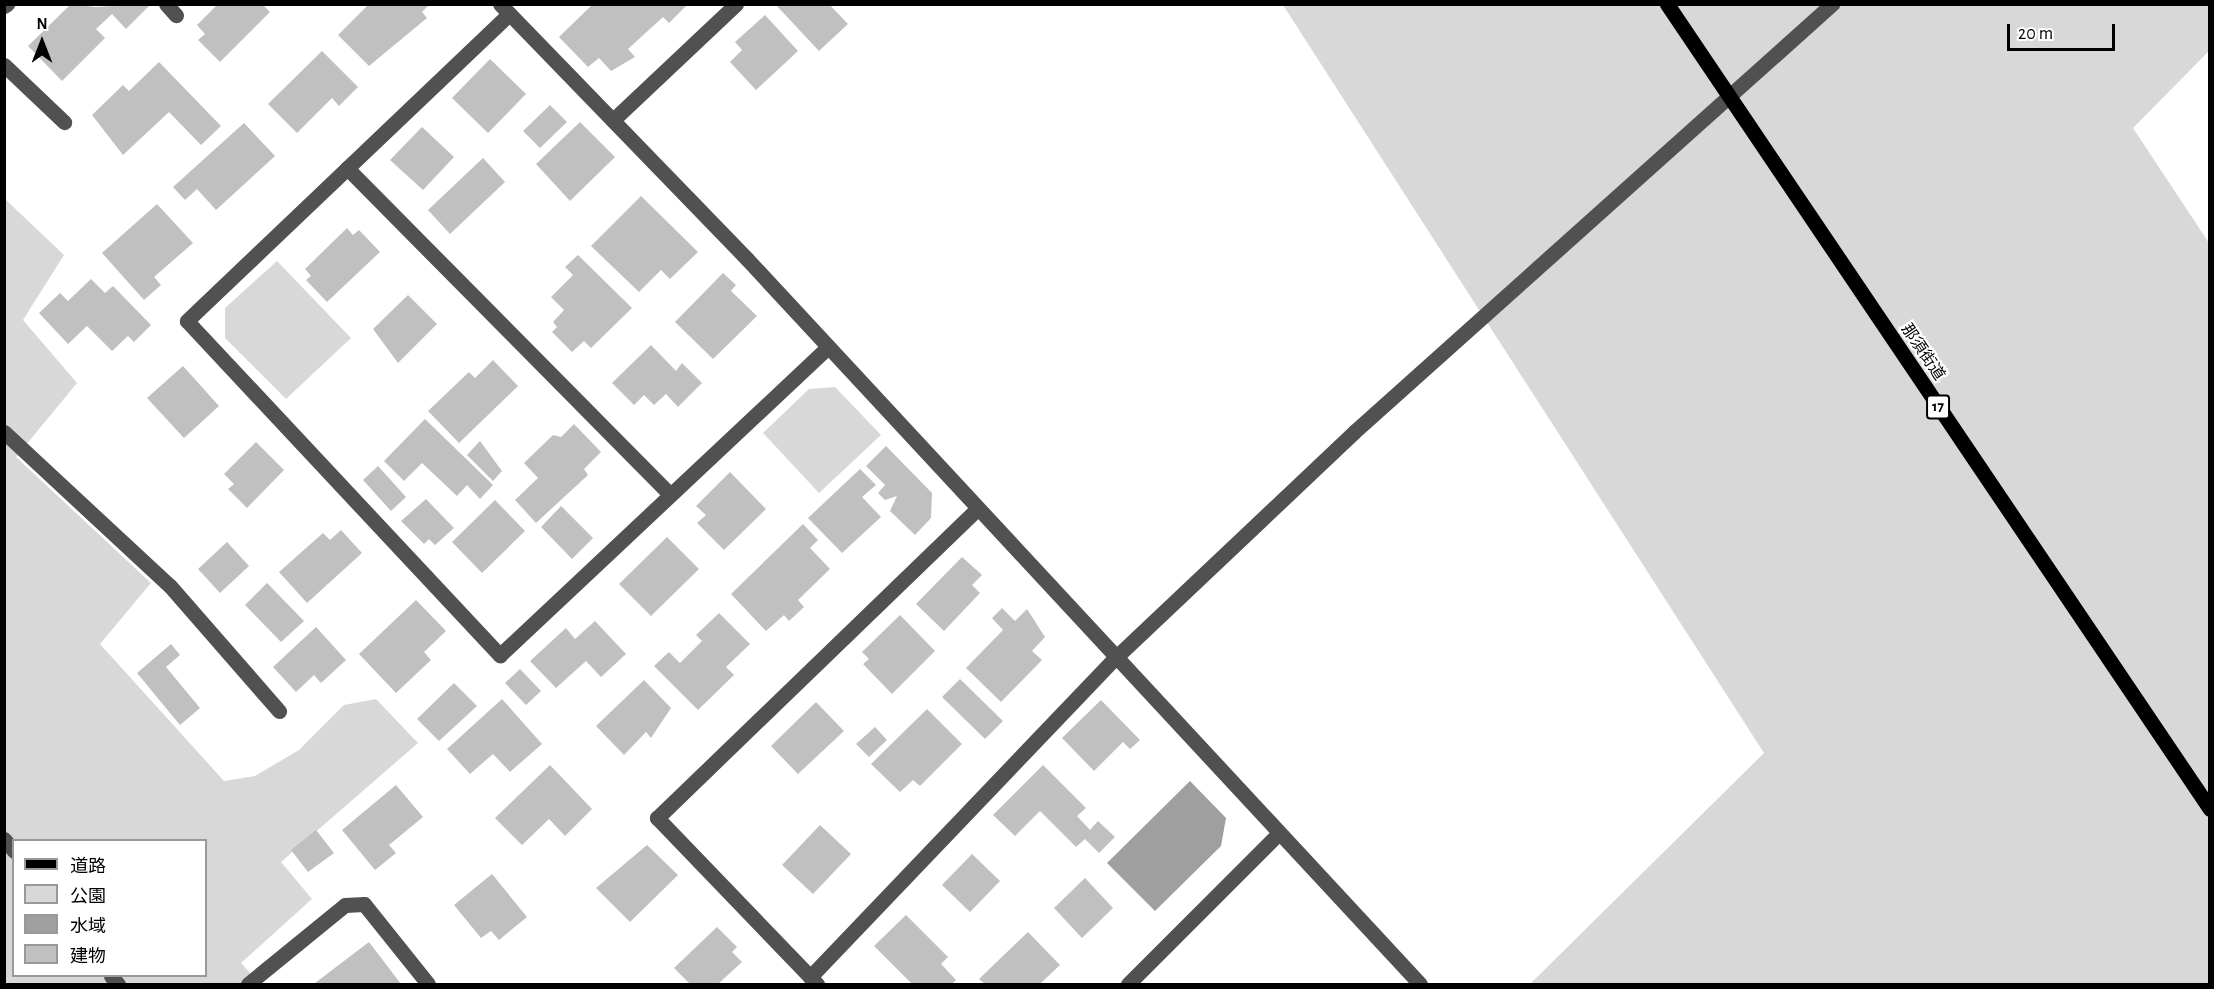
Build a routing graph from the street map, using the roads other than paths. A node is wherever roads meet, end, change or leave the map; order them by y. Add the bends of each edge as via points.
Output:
1 (736, 4) edge
2 (1667, 4) edge
3 (1832, 4) edge
4 (505, 9) edge
5 (4, 65) edge
6 (1727, 94) junction
7 (613, 120) junction
8 (64, 122) dead end
9 (347, 168) junction
10 (826, 349) junction
11 (4, 432) edge
12 (670, 494) junction
13 (975, 510) junction
14 (1113, 660) junction
15 (279, 711) dead end
16 (2210, 809) edge
17 (1277, 835) junction
18 (813, 981) edge
19 (248, 984) edge
20 (428, 984) edge
21 (1128, 984) edge
22 (1420, 984) edge

1 - 7 street
2 - 6 main road, 那須街道 / 17
3 - 6 street
4 - 7 street
4 - 9 street
5 - 8 street
6 - 14 street
6 - 16 main road, 那須街道 / 17
7 - 10 street
9 - 12 street
9 - 12 street via 187,321 500,655
10 - 12 street
10 - 13 street
11 - 15 street via 170,586
13 - 14 street
13 - 18 street via 657,818
14 - 17 street
14 - 18 street
17 - 21 street
17 - 22 street
19 - 20 street via 345,905 364,904

